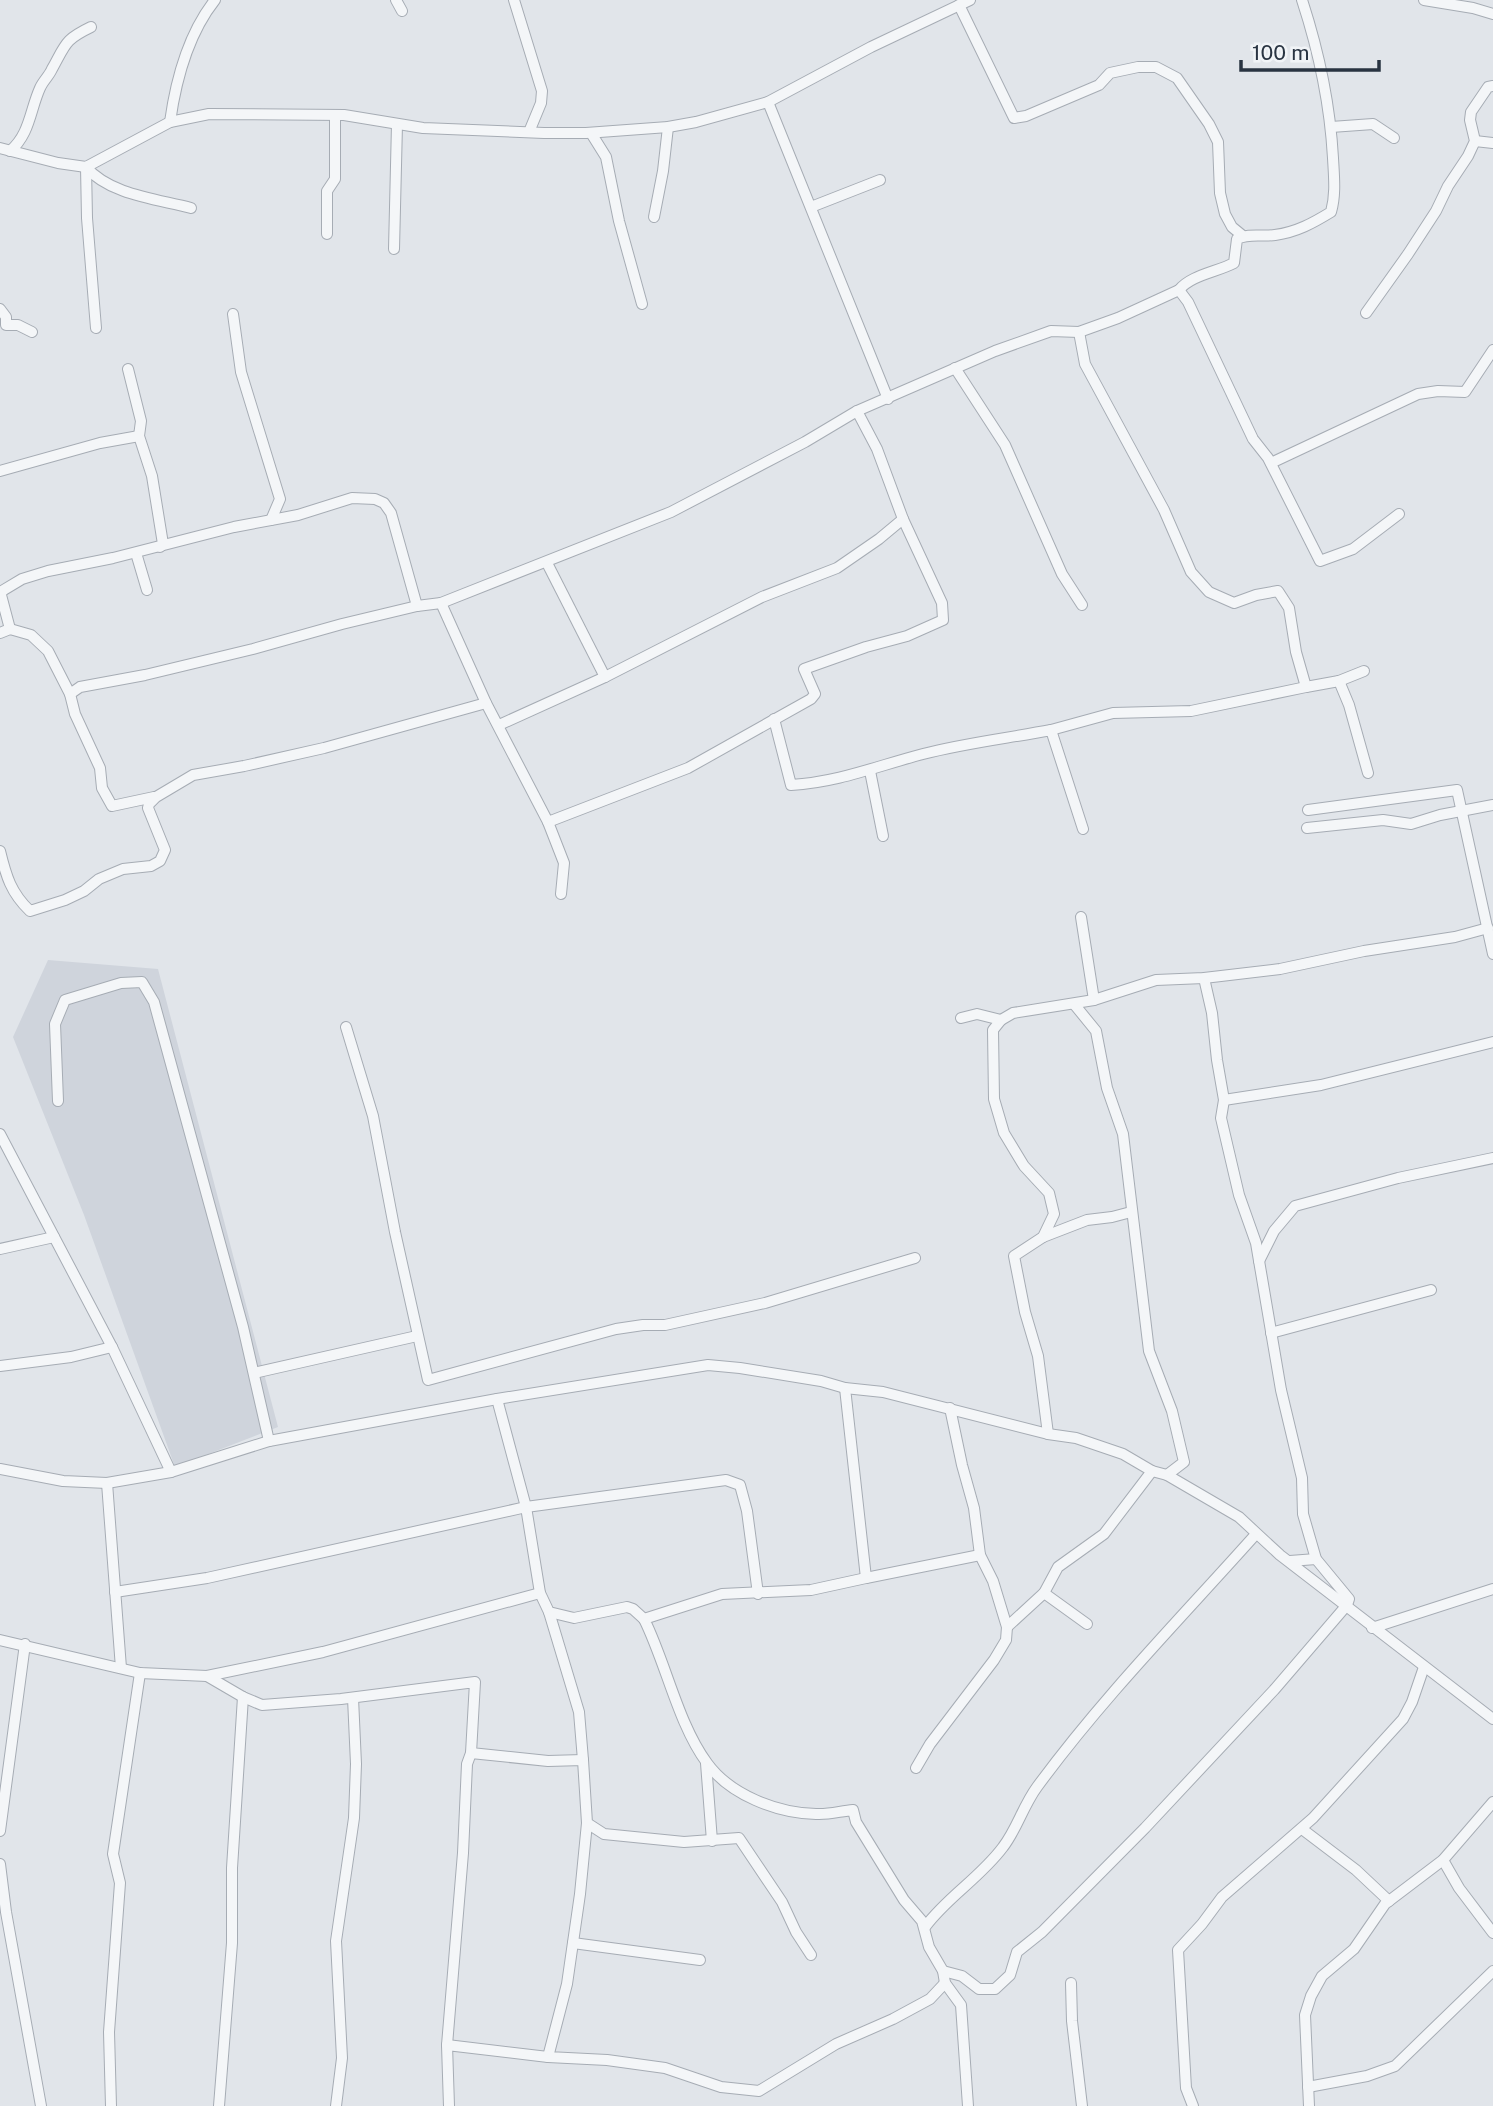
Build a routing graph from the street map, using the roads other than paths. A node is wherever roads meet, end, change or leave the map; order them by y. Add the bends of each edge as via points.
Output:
1 (215, 0) edge
2 (396, 0) edge
3 (514, 0) edge
4 (970, 0) edge
5 (1302, 0) edge
6 (1424, 0) edge
7 (959, 5) junction
8 (402, 11) dead end
9 (1493, 14) edge
10 (92, 27) dead end
11 (1493, 86) edge
12 (768, 102) junction
13 (335, 115) junction
14 (170, 122) junction
15 (397, 124) junction
16 (668, 127) junction
17 (1331, 127) junction
18 (529, 132) junction
19 (591, 133) junction
20 (1394, 138) dead end
21 (1475, 141) junction
22 (1493, 143) edge
23 (5, 150) edge
24 (86, 167) junction
25 (880, 180) dead end
26 (811, 207) junction
27 (191, 208) dead end
28 (654, 217) dead end
29 (327, 234) dead end
30 (1243, 236) junction
31 (394, 250) dead end
32 (1179, 290) junction
33 (642, 304) dead end
34 (0, 309) edge
35 (1366, 313) dead end
36 (233, 314) dead end
37 (96, 328) dead end
38 (32, 332) dead end
39 (1079, 332) junction
40 (1493, 351) edge
41 (955, 368) junction
42 (128, 369) dead end
43 (888, 399) junction
44 (857, 411) junction
45 (139, 436) junction
46 (1270, 463) junction
47 (0, 471) edge
48 (1399, 514) dead end
49 (903, 519) junction
50 (271, 520) junction
51 (160, 547) junction
52 (136, 553) junction
53 (547, 562) junction
54 (147, 590) dead end
55 (441, 603) junction
56 (416, 606) junction
57 (1082, 606) dead end
58 (5, 631) edge
59 (1364, 671) dead end
60 (605, 677) junction
61 (1339, 681) junction
62 (1306, 687) junction
63 (70, 694) junction
64 (486, 703) junction
65 (774, 719) junction
66 (499, 725) junction
67 (1051, 730) junction
68 (870, 771) junction
69 (1368, 773) dead end
70 (156, 797) junction
71 (1493, 805) edge
72 (1308, 810) dead end
73 (1462, 810) junction
74 (548, 822) junction
75 (1307, 828) dead end
76 (1083, 829) dead end
77 (883, 836) dead end
78 (0, 851) edge
79 (561, 894) dead end
80 (1081, 917) dead end
81 (1488, 928) junction
82 (1493, 954) edge
83 (1204, 978) junction
84 (1094, 1000) junction
85 (1074, 1004) junction
86 (961, 1018) dead end
87 (1002, 1020) junction
88 (346, 1027) dead end
89 (1493, 1042) edge
90 (1224, 1100) junction
91 (58, 1101) dead end
92 (0, 1134) edge
93 (1493, 1157) edge
94 (1131, 1212) junction
95 (54, 1237) junction
96 (1043, 1237) junction
97 (0, 1249) edge
98 (915, 1258) dead end
99 (1259, 1262) junction
100 (1432, 1290) dead end
101 (1271, 1333) junction
102 (417, 1336) junction
103 (112, 1348) junction
104 (0, 1366) edge
105 (254, 1373) junction
106 (845, 1388) junction
107 (497, 1399) junction
108 (950, 1408) junction
109 (1048, 1434) junction
110 (269, 1441) junction
111 (0, 1469) edge
112 (1152, 1471) junction
113 (171, 1472) junction
114 (1167, 1475) junction
115 (107, 1483) junction
116 (526, 1507) junction
117 (1256, 1534) junction
118 (980, 1555) junction
119 (1317, 1559) junction
120 (1290, 1561) junction
121 (866, 1578) junction
122 (1493, 1589) edge
123 (115, 1592) junction
124 (540, 1593) junction
125 (1044, 1593) junction
126 (758, 1594) junction
127 (1347, 1605) junction
128 (549, 1612) junction
129 (644, 1619) junction
130 (1087, 1624) dead end
131 (1007, 1627) junction
132 (1372, 1628) junction
133 (0, 1640) edge
134 (25, 1644) junction
135 (1424, 1667) junction
136 (121, 1668) junction
137 (139, 1673) junction
138 (207, 1676) junction
139 (243, 1697) junction
140 (353, 1698) junction
141 (1493, 1719) edge
142 (471, 1752) junction
143 (583, 1760) junction
144 (706, 1763) junction
145 (916, 1768) dead end
146 (1493, 1802) edge
147 (587, 1823) junction
148 (1302, 1829) junction
149 (0, 1831) edge
150 (604, 1834) junction
151 (586, 1837) junction
152 (712, 1841) junction
153 (1443, 1860) junction
154 (0, 1864) edge
155 (1389, 1901) junction
156 (925, 1927) junction
157 (1493, 1933) edge
158 (573, 1943) junction
159 (811, 1955) dead end
160 (700, 1959) dead end
161 (943, 1971) junction
162 (1493, 1971) edge
163 (945, 1983) junction
164 (1071, 1983) dead end
165 (447, 2045) junction
166 (548, 2057) junction
167 (1308, 2087) junction
168 (41, 2106) edge
169 (111, 2106) edge
170 (219, 2106) edge
171 (336, 2106) edge
172 (449, 2106) edge
173 (968, 2106) edge
174 (1082, 2106) edge
175 (1193, 2106) edge
176 (1309, 2106) edge

1 - 14 street via 187,51
2 - 8 street
3 - 18 street via 542,91
4 - 7 street
5 - 17 street via 1326,85
6 - 9 street
7 - 12 street
7 - 30 street via 1014,118 1099,85 1110,73 1156,67 1177,78 1218,142 1225,214
10 - 23 street via 65,43 41,86 27,128 17,145
11 - 21 street via 1471,112
12 - 16 street
12 - 26 street
13 - 14 street via 209,114
13 - 15 street
13 - 29 street via 335,179 327,191
14 - 24 street
15 - 18 street
15 - 31 street
16 - 19 street
16 - 28 street
17 - 20 street via 1373,124
17 - 30 street via 1335,198 1331,212 1302,229
18 - 19 street
19 - 33 street via 606,157
21 - 22 street
21 - 35 street via 1436,211
23 - 24 street
24 - 27 street via 112,187
24 - 37 street
25 - 26 street
26 - 43 street
30 - 32 street via 1237,239 1234,263 1186,282
32 - 39 street
32 - 46 street via 1253,439
34 - 38 street via 6,325
36 - 50 street via 241,372 280,499
39 - 41 street via 1051,331
39 - 62 street via 1085,364 1164,510 1191,572 1209,592 1234,603 1278,591 1289,608
40 - 46 street via 1465,391 1418,394
41 - 43 street
41 - 57 street via 1005,445 1062,574
42 - 45 street via 141,421
43 - 44 street
44 - 49 street via 877,449
44 - 53 street via 671,512
45 - 47 street
45 - 51 street via 152,476
46 - 48 street via 1320,561 1353,549
49 - 60 street via 836,568 762,597
49 - 65 street via 942,603 943,620 804,669 814,696
50 - 51 street
50 - 56 street via 352,498 384,503 391,513
51 - 52 street
52 - 54 street
52 - 58 street via 22,579 1,595
53 - 55 street
53 - 60 street
55 - 56 street
55 - 64 street
56 - 63 street via 253,649 80,687
58 - 63 street via 31,635 41,642
59 - 61 street
60 - 66 street
61 - 62 street
61 - 69 street
62 - 67 street via 1191,711 1113,713
63 - 70 street via 112,806
64 - 66 street
64 - 70 street via 324,748 193,775
65 - 68 street via 791,785
65 - 74 street via 688,768
66 - 74 street
67 - 68 street via 923,754
67 - 76 street
68 - 77 street
70 - 78 street via 148,808 165,850 160,861 123,869 65,900 30,911 14,894
71 - 73 street
72 - 73 street via 1457,790
73 - 75 street via 1411,824 1383,820
73 - 81 street
74 - 79 street via 564,863
80 - 84 street
81 - 82 street
81 - 83 street via 1280,969
83 - 84 street via 1156,980
83 - 90 street
84 - 85 street
85 - 87 street via 1013,1013
85 - 94 street via 1096,1031 1107,1088 1123,1135
86 - 87 street via 977,1014
87 - 96 street via 993,1030 993,1099 1004,1133 1024,1166 1049,1192 1054,1214
88 - 102 street via 373,1116
89 - 90 street via 1321,1085
90 - 99 street via 1221,1118
91 - 105 street via 55,1024 65,1000 142,982 154,1003
92 - 95 street
93 - 99 street via 1295,1206 1274,1231
94 - 96 street via 1087,1220
94 - 114 street via 1149,1351 1172,1411 1184,1462
95 - 97 street
95 - 103 street
96 - 109 street via 1014,1256 1038,1356
98 - 102 street via 765,1303 665,1325 616,1329 428,1380
99 - 101 street
100 - 101 street
101 - 119 street via 1302,1478 1303,1514
102 - 105 street
103 - 104 street
103 - 113 street
105 - 110 street
106 - 107 street via 708,1365
106 - 108 street
106 - 121 street
107 - 110 street
107 - 116 street
108 - 109 street
108 - 118 street via 974,1508
109 - 112 street via 1111,1450
110 - 113 street
111 - 115 street via 62,1481
112 - 114 street
112 - 125 street via 1104,1534 1058,1567
113 - 115 street
114 - 117 street via 1239,1517
115 - 123 street
116 - 123 street via 207,1578
116 - 124 street
116 - 126 street via 726,1480 740,1485
117 - 120 street
117 - 156 street via 1086,1723 1034,1790 1004,1846
118 - 121 street
118 - 131 street
119 - 120 street
119 - 127 street via 1349,1599
120 - 127 street
121 - 126 street via 811,1590
122 - 132 street
123 - 136 street
124 - 128 street
124 - 138 street via 323,1653
125 - 130 street
125 - 131 street
126 - 129 street via 722,1594
127 - 132 street
127 - 161 street via 1145,1828 1017,1952 1010,1975 995,1989 979,1989 962,1976
128 - 129 street via 574,1618 627,1607
128 - 143 street via 579,1712
129 - 144 street
131 - 145 street via 1006,1640 994,1660
132 - 135 street
133 - 134 street
134 - 136 street
134 - 149 street
135 - 141 street
135 - 148 street via 1403,1719
136 - 137 street
137 - 138 street
137 - 169 street via 113,1854 120,1883 108,2032
138 - 139 street
139 - 140 street via 262,1705
139 - 170 street
140 - 142 street via 475,1682
140 - 171 street via 354,1818 336,1941 342,2058
142 - 143 street
142 - 165 street
143 - 147 street
144 - 152 street
144 - 156 street via 722,1780 774,1807 816,1814 853,1810 856,1822
146 - 153 street
147 - 150 street
147 - 151 street
148 - 155 street
148 - 175 street via 1222,1897 1178,1950 1186,2088
150 - 151 street
150 - 152 street
151 - 158 street
152 - 159 street via 739,1838
153 - 155 street
153 - 157 street
154 - 168 street
155 - 167 street via 1354,1949 1322,1976 1311,1996 1305,2015
156 - 161 street via 929,1947
158 - 160 street
158 - 166 street
161 - 163 street
162 - 167 street via 1395,2066
163 - 166 street via 930,1998 836,2044 759,2091 721,2088 666,2068
163 - 173 street via 961,2006
164 - 174 street
165 - 166 street
165 - 172 street
167 - 176 street

